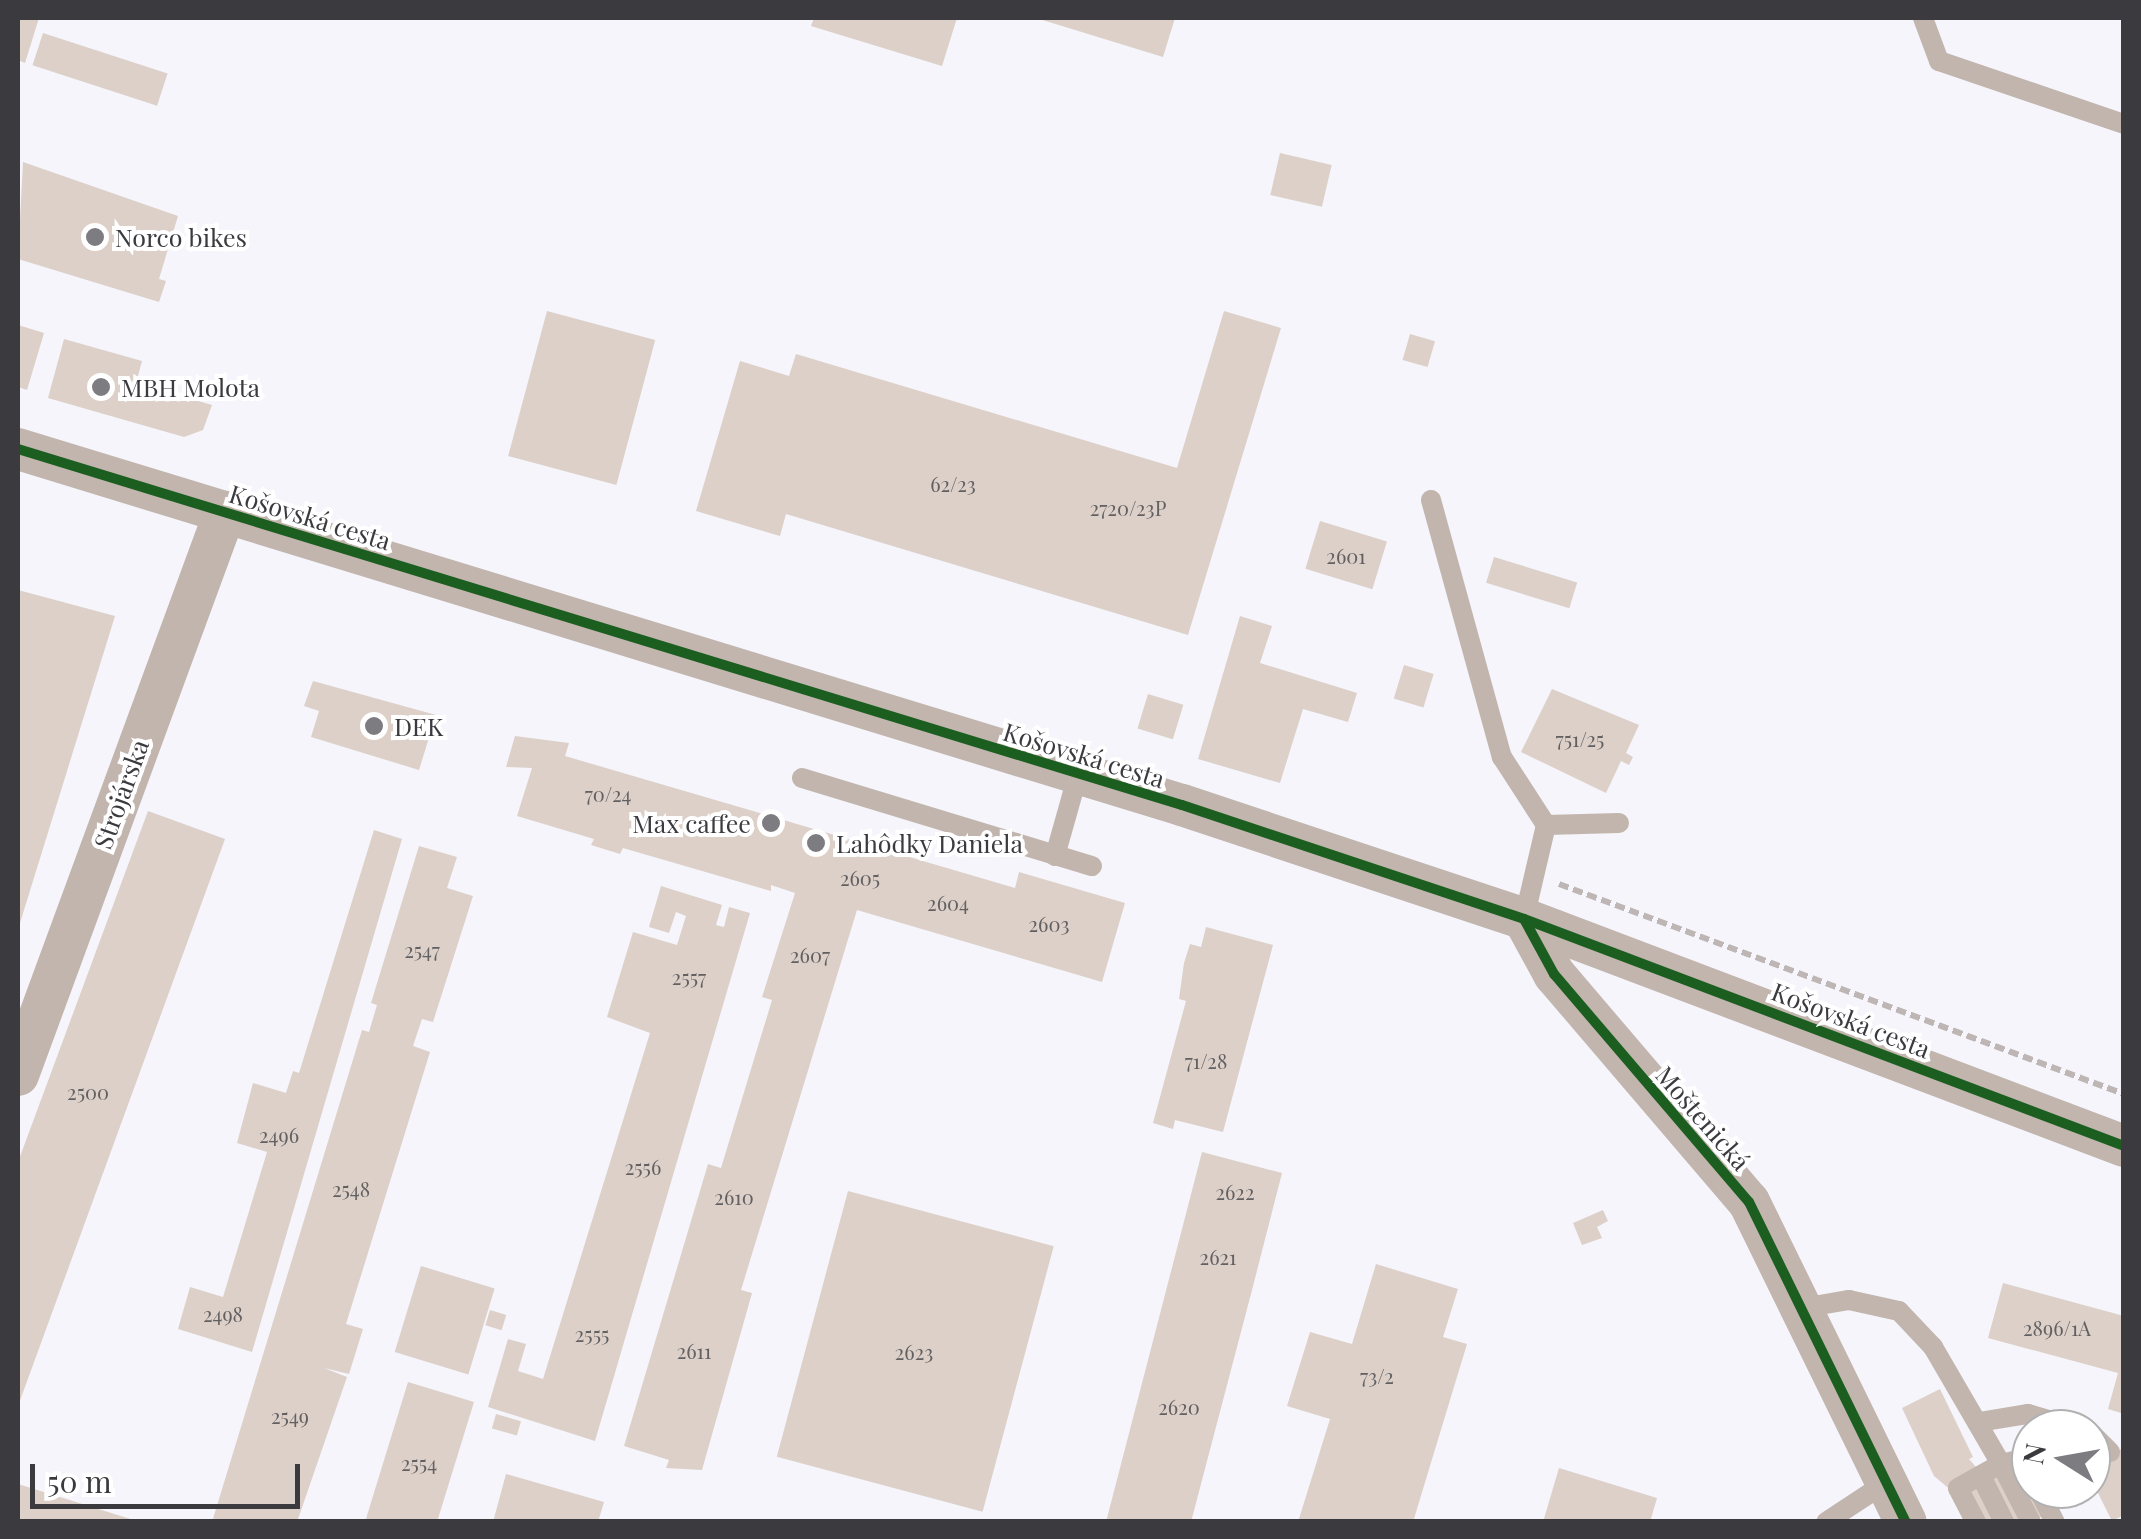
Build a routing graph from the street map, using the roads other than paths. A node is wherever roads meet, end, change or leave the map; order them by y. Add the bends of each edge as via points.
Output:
1 (1923, 18) edge
2 (2124, 124) edge
3 (18, 449) edge
4 (1431, 500) dead end
5 (225, 512) junction
6 (1078, 774) junction
7 (802, 778) dead end
8 (1619, 823) dead end
9 (1546, 825) junction
10 (1055, 856) junction
11 (1092, 866) dead end
12 (1524, 918) junction
13 (18, 1075) edge
14 (2124, 1146) edge
15 (1802, 1308) junction
16 (2011, 1417) edge
17 (1979, 1422) junction
18 (2011, 1462) edge
19 (2001, 1464) junction
20 (1981, 1476) junction
21 (1887, 1482) junction
22 (1826, 1522) edge
23 (1906, 1522) edge
24 (1976, 1522) edge
25 (2004, 1522) edge
26 (2031, 1522) edge

1 - 2 lane via 1939,61
3 - 5 street, Košovská cesta
4 - 9 lane via 1502,758
5 - 6 street, Košovská cesta
5 - 13 street, Strojárska
6 - 10 lane
6 - 12 street, Košovská cesta
7 - 10 lane
8 - 9 lane
9 - 12 lane
10 - 11 lane
12 - 14 street, Košovská cesta
12 - 15 street, Moštenická via 1554,974 1749,1202
15 - 17 lane via 1848,1300 1899,1310 1933,1346
15 - 21 street, Moštenická
16 - 17 lane
17 - 19 lane
18 - 19 lane
19 - 20 lane
19 - 26 lane
20 - 24 lane via 1958,1488
20 - 25 lane
21 - 22 lane
21 - 23 street, Moštenická

